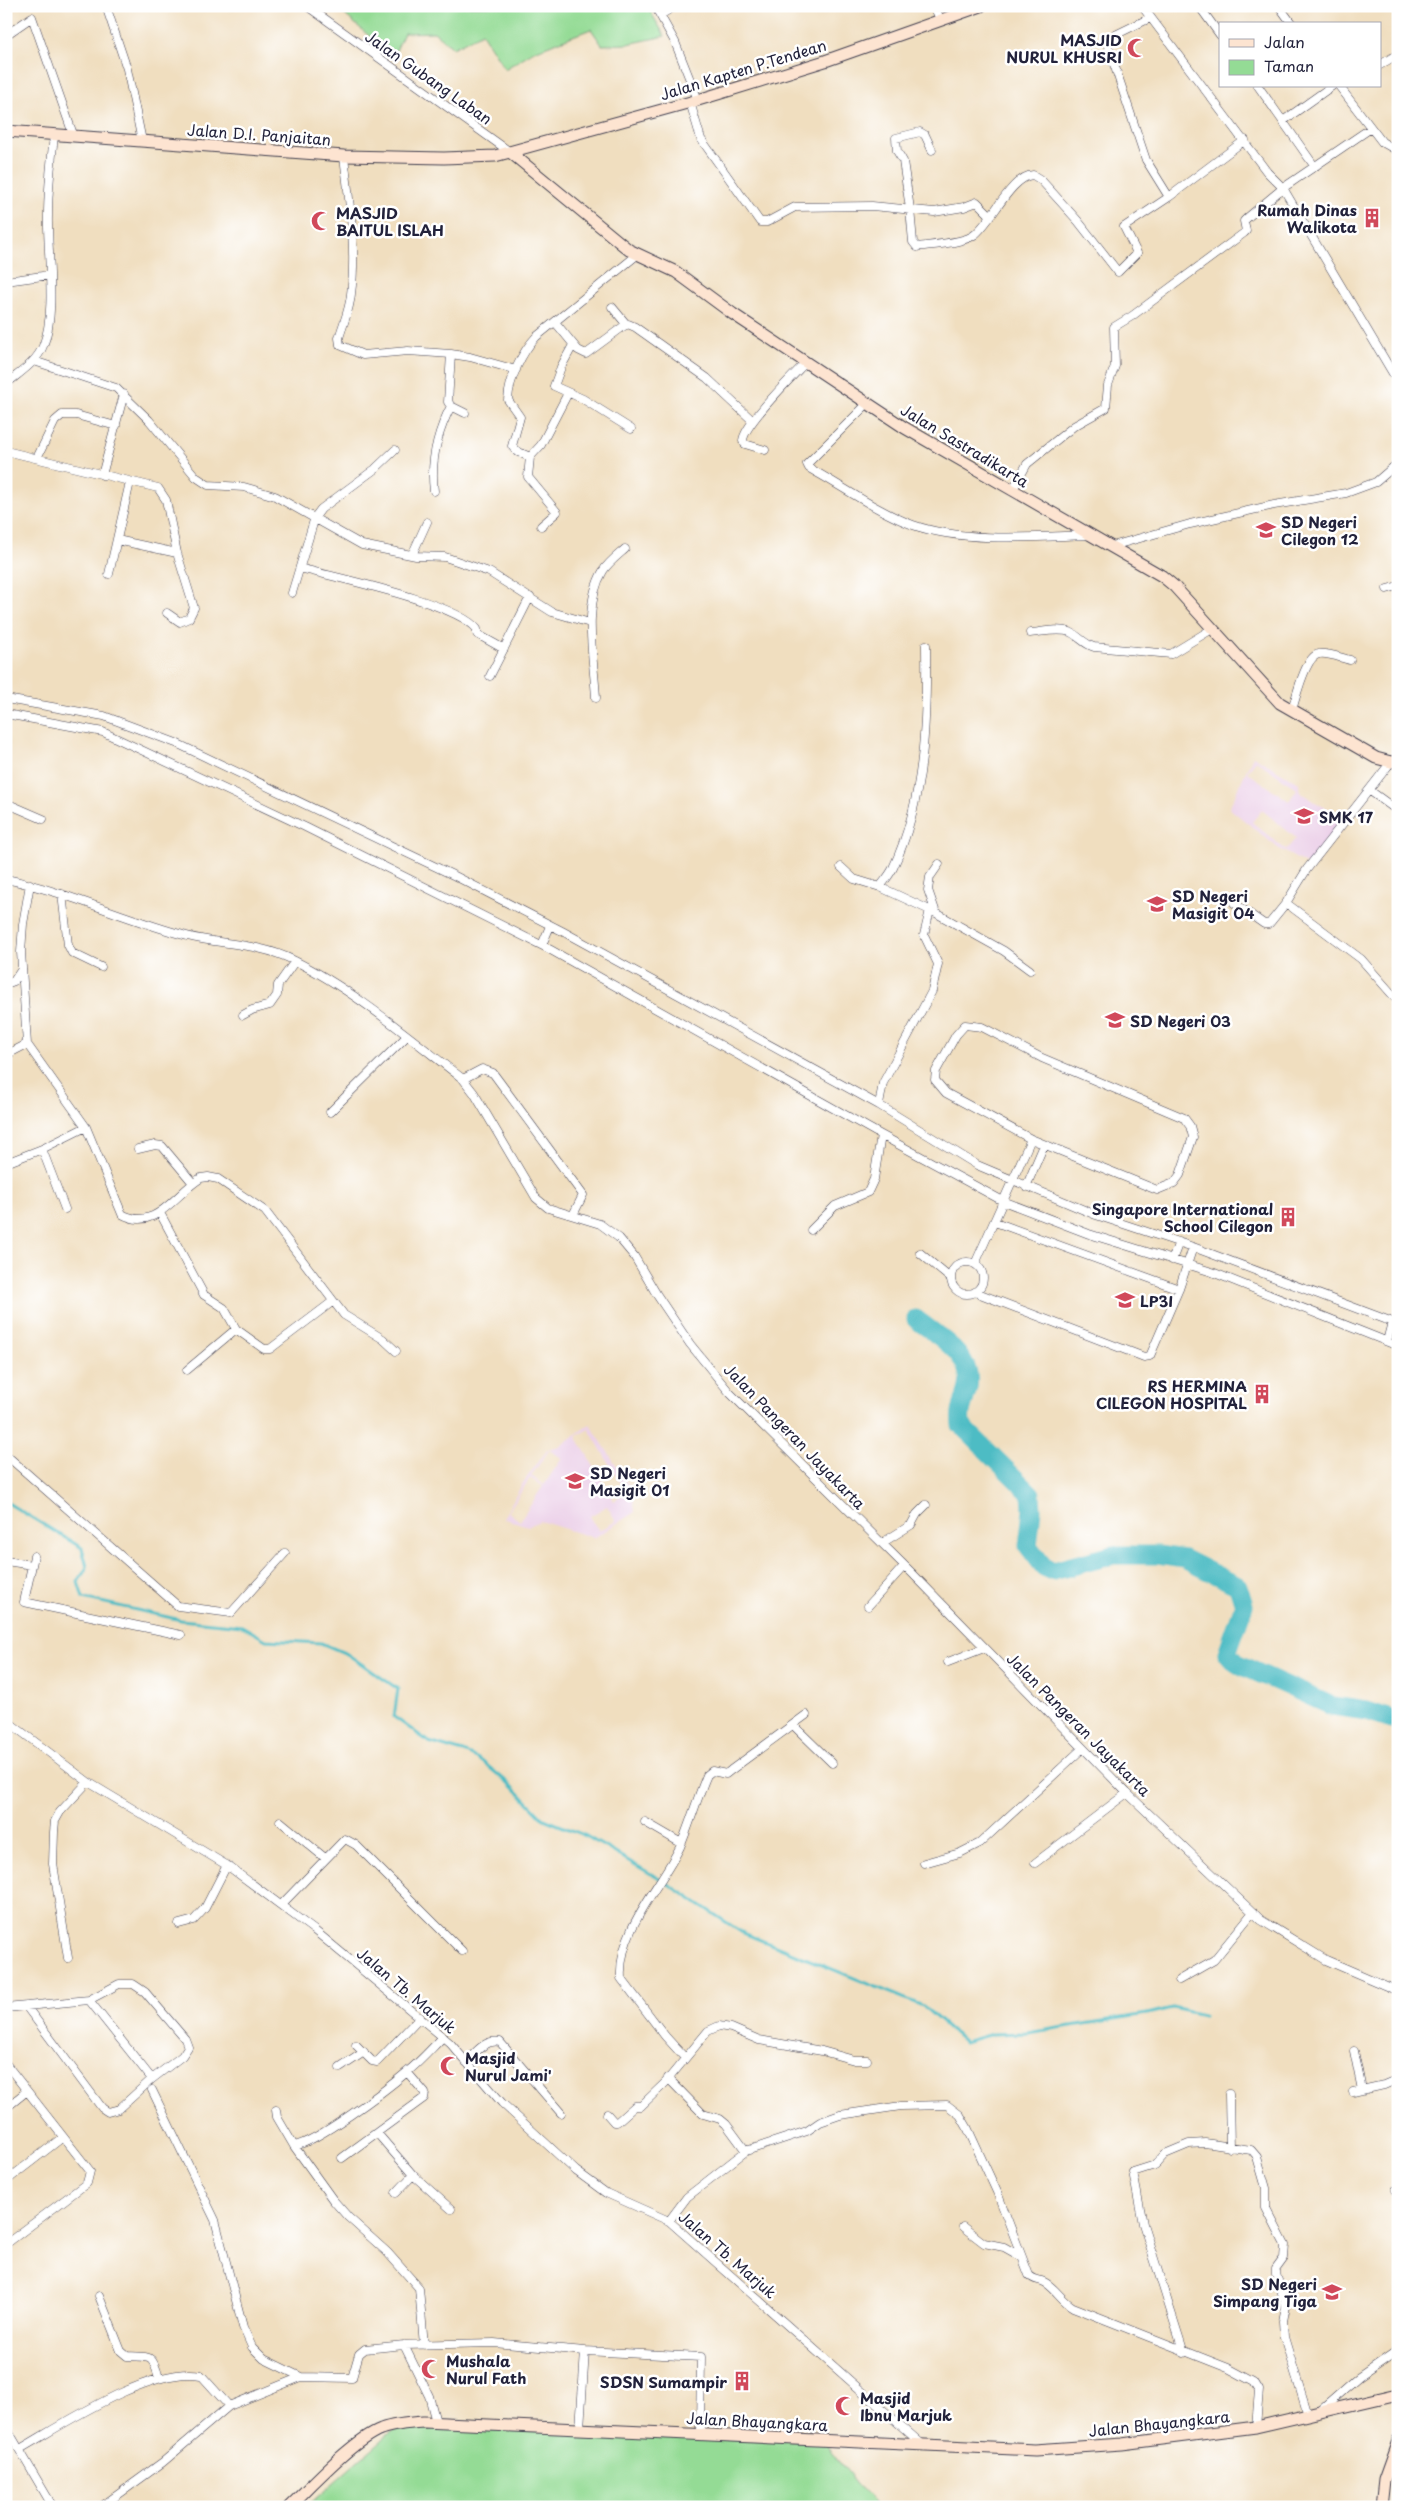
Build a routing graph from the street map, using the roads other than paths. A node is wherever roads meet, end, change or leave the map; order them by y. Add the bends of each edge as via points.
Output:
1 (106, 6) edge
2 (307, 6) edge
3 (655, 6) edge
4 (675, 6) edge
5 (934, 6) edge
6 (981, 6) edge
7 (1142, 6) edge
8 (1199, 6) edge
9 (1279, 6) edge
10 (662, 14) junction
11 (1150, 18) junction
12 (940, 19) junction
13 (1291, 22) edge
14 (1219, 34) edge
15 (6, 35) edge
16 (1398, 54) edge
17 (1382, 64) edge
18 (1259, 88) edge
19 (1329, 88) edge
20 (1343, 88) edge
21 (694, 101) junction
22 (1283, 121) junction
23 (1371, 128) junction
24 (6, 131) edge
25 (54, 136) junction
26 (74, 136) junction
27 (1244, 140) junction
28 (142, 141) junction
29 (932, 150) dead end
30 (1398, 151) edge
31 (510, 152) junction
32 (344, 156) junction
33 (1315, 167) junction
34 (1283, 188) junction
35 (1169, 197) junction
36 (910, 209) junction
37 (990, 215) junction
38 (637, 255) junction
39 (50, 275) junction
40 (6, 281) edge
41 (612, 307) dead end
42 (555, 322) junction
43 (627, 325) junction
44 (573, 345) junction
45 (451, 354) junction
46 (34, 360) junction
47 (806, 362) junction
48 (516, 370) junction
49 (1398, 382) edge
50 (6, 384) edge
51 (568, 393) junction
52 (124, 394) junction
53 (868, 403) junction
54 (451, 406) junction
55 (465, 413) dead end
56 (753, 421) junction
57 (116, 426) junction
58 (632, 428) dead end
59 (395, 450) dead end
60 (765, 450) dead end
61 (6, 451) edge
62 (530, 457) junction
63 (37, 458) junction
64 (1398, 463) edge
65 (102, 475) junction
66 (130, 482) junction
67 (434, 490) dead end
68 (1012, 491) junction
69 (315, 517) junction
70 (427, 522) dead end
71 (541, 526) dead end
72 (1090, 535) junction
73 (117, 540) junction
74 (1112, 546) junction
75 (625, 550) dead end
76 (177, 553) junction
77 (412, 555) junction
78 (300, 568) junction
79 (109, 574) dead end
80 (1398, 586) edge
81 (1387, 589) dead end
82 (292, 593) dead end
83 (530, 597) junction
84 (166, 613) dead end
85 (590, 623) junction
86 (1212, 629) junction
87 (1030, 633) dead end
88 (926, 645) dead end
89 (504, 649) junction
90 (1350, 660) dead end
91 (490, 676) dead end
92 (596, 698) dead end
93 (6, 699) edge
94 (1292, 710) junction
95 (6, 714) edge
96 (1394, 762) edge
97 (1369, 790) junction
98 (6, 802) edge
99 (1398, 811) edge
100 (43, 819) dead end
101 (939, 864) dead end
102 (841, 866) dead end
103 (6, 879) edge
104 (30, 884) junction
105 (880, 887) junction
106 (62, 894) junction
107 (1286, 902) junction
108 (1234, 903) dead end
109 (933, 911) junction
110 (550, 926) junction
111 (546, 947) junction
112 (295, 961) junction
113 (101, 967) dead end
114 (22, 969) junction
115 (1030, 970) dead end
116 (6, 984) edge
117 (1398, 1001) edge
118 (243, 1015) dead end
119 (407, 1036) junction
120 (27, 1044) junction
121 (6, 1055) edge
122 (464, 1079) junction
123 (879, 1105) junction
124 (330, 1112) dead end
125 (86, 1127) junction
126 (881, 1135) junction
127 (1031, 1139) junction
128 (1044, 1145) junction
129 (42, 1149) junction
130 (138, 1150) dead end
131 (6, 1163) edge
132 (1012, 1181) junction
133 (192, 1183) junction
134 (1026, 1186) junction
135 (1004, 1201) junction
136 (66, 1209) dead end
137 (160, 1212) junction
138 (573, 1215) junction
139 (995, 1222) junction
140 (811, 1230) dead end
141 (1178, 1242) junction
142 (1193, 1248) junction
143 (920, 1253) dead end
144 (1172, 1260) junction
145 (975, 1264) junction
146 (1188, 1265) junction
147 (950, 1278) junction
148 (1179, 1289) junction
149 (975, 1292) junction
150 (332, 1302) junction
151 (1395, 1323) edge
152 (236, 1330) junction
153 (1387, 1341) junction
154 (1398, 1346) edge
155 (396, 1351) dead end
156 (187, 1370) dead end
157 (6, 1455) edge
158 (926, 1505) dead end
159 (882, 1543) junction
160 (285, 1553) dead end
161 (34, 1556) dead end
162 (6, 1561) edge
163 (32, 1565) junction
164 (904, 1566) junction
165 (868, 1606) dead end
166 (181, 1635) dead end
167 (984, 1648) junction
168 (948, 1662) dead end
169 (806, 1715) dead end
170 (6, 1720) edge
171 (792, 1725) junction
172 (1083, 1748) junction
173 (832, 1763) dead end
174 (88, 1782) junction
175 (1127, 1793) junction
176 (280, 1821) dead end
177 (644, 1822) dead end
178 (681, 1843) junction
179 (325, 1858) junction
180 (924, 1863) dead end
181 (1034, 1863) dead end
182 (227, 1865) junction
183 (281, 1905) junction
184 (1253, 1912) junction
185 (179, 1924) dead end
186 (462, 1950) dead end
187 (68, 1958) dead end
188 (1179, 1980) dead end
189 (1398, 1991) edge
190 (89, 2000) junction
191 (26, 2006) junction
192 (6, 2008) edge
193 (420, 2017) junction
194 (443, 2037) junction
195 (356, 2045) dead end
196 (1354, 2050) dead end
197 (364, 2052) junction
198 (685, 2058) junction
199 (867, 2060) dead end
200 (466, 2062) junction
201 (6, 2064) edge
202 (340, 2068) dead end
203 (407, 2072) junction
204 (152, 2078) junction
205 (668, 2078) junction
206 (1398, 2079) edge
207 (152, 2090) dead end
208 (1362, 2090) junction
209 (27, 2091) junction
210 (1353, 2092) dead end
211 (1230, 2094) dead end
212 (6, 2108) edge
213 (276, 2110) dead end
214 (561, 2112) dead end
215 (607, 2114) dead end
216 (377, 2134) junction
217 (63, 2136) junction
218 (294, 2146) junction
219 (1230, 2148) junction
220 (746, 2151) junction
221 (342, 2158) dead end
222 (414, 2175) junction
223 (6, 2181) edge
224 (396, 2193) dead end
225 (450, 2209) dead end
226 (669, 2221) junction
227 (962, 2227) dead end
228 (6, 2244) edge
229 (1020, 2256) junction
230 (100, 2296) dead end
231 (404, 2345) junction
232 (424, 2345) junction
233 (1398, 2350) edge
234 (585, 2351) junction
235 (1184, 2353) junction
236 (301, 2377) junction
237 (159, 2378) junction
238 (1398, 2394) edge
239 (229, 2406) junction
240 (1320, 2411) junction
241 (1308, 2414) junction
242 (436, 2422) junction
243 (1256, 2427) junction
244 (6, 2428) edge
245 (580, 2428) junction
246 (700, 2433) junction
247 (1398, 2440) edge
248 (924, 2446) junction
249 (20, 2450) junction
250 (53, 2507) edge
251 (101, 2507) edge
252 (289, 2507) edge
253 (1381, 2507) edge

1 - 28 street via 128,69
2 - 31 street, Jalan Gubang Laban
3 - 10 street
4 - 10 street
5 - 12 street
6 - 12 street, Jalan Kapten P.Tendean
7 - 11 street
8 - 14 street
9 - 13 street
10 - 21 street
11 - 27 street
11 - 35 street via 1109,38 1108,46 1146,160
12 - 21 street, Jalan Kapten P.Tendean via 825,61
15 - 26 street via 32,17
16 - 17 street
18 - 22 street
19 - 22 street
20 - 23 street
21 - 31 street, Jalan Kapten P.Tendean
21 - 36 street via 700,139 760,222 767,222 795,207
22 - 33 street
23 - 30 street via 1388,147
23 - 33 street
24 - 25 street, Jalan D.I. Panjaitan
25 - 26 street, Jalan D.I. Panjaitan
25 - 39 street via 48,216
26 - 28 street, Jalan D.I. Panjaitan
27 - 34 street
27 - 35 street
28 - 32 street, Jalan D.I. Panjaitan
29 - 36 street via 920,132 896,138
31 - 32 street, Jalan D.I. Panjaitan via 444,158
31 - 38 street, Jalan Sastradikarta
32 - 45 street via 350,204 352,280 340,345 363,355 408,351
33 - 34 street
34 - 49 street
34 - 68 street via 1245,220 1244,233 1132,316 1116,324 1113,330 1115,366 1108,385 1106,408 1074,426 1027,464
35 - 37 street via 1124,227 1138,253 1118,272 1037,176 1025,177
36 - 37 street via 934,212 979,202
36 - 37 street via 912,242 917,247 971,237
38 - 42 street
38 - 47 street, Jalan Sastradikarta via 676,272
39 - 40 street
39 - 46 street via 46,335
41 - 43 street
42 - 44 street
42 - 48 street via 527,347
43 - 44 street via 590,354
43 - 56 street via 640,330 707,378
44 - 51 street via 553,384
45 - 48 street
45 - 54 street via 448,396
46 - 50 street
46 - 52 street via 109,385
47 - 53 street, Jalan Sastradikarta
47 - 56 street
48 - 62 street via 508,400 520,417 512,446
51 - 58 street
51 - 62 street via 541,445
52 - 57 street
52 - 69 street via 202,482 244,487 275,496
53 - 68 street, Jalan Sastradikarta
53 - 72 street via 807,464 809,468 902,520 938,532 1033,538
54 - 55 street
54 - 67 street via 432,460
56 - 60 street via 743,441
57 - 63 street via 62,414 55,421
57 - 65 street
59 - 69 street
61 - 63 street
62 - 71 street via 528,477 557,512
63 - 65 street
64 - 74 street via 1376,482 1346,493 1199,522
65 - 66 street
66 - 73 street
66 - 76 street via 158,488 164,494
68 - 72 street, Jalan Sastradikarta
69 - 77 street via 362,545
69 - 78 street
70 - 77 street
72 - 74 street, Jalan Sastradikarta
73 - 76 street
73 - 79 street
74 - 86 street, Jalan Sastradikarta via 1174,586
75 - 85 street via 606,566 601,575 594,593
76 - 84 street via 194,608 191,616 180,622
77 - 83 street via 446,557 489,572
78 - 82 street
78 - 89 street via 420,600 470,622 477,628 480,638
80 - 81 street
83 - 85 street via 552,612
83 - 89 street
85 - 92 street
86 - 87 street via 1171,654 1094,647 1064,631
86 - 94 street, Jalan Sastradikarta via 1270,695
88 - 105 street via 923,750 918,787 894,868
89 - 91 street
90 - 94 street via 1321,653 1311,658
93 - 110 street via 104,716 176,742 455,876
94 - 96 street, Jalan Sastradikarta via 1376,758
95 - 111 street via 103,732 305,827
96 - 97 street
97 - 99 street
97 - 107 street via 1307,869
98 - 100 street
101 - 109 street via 930,877 928,890
102 - 105 street via 854,879
103 - 104 street, Jalan Pangeran Jayakarta
104 - 106 street, Jalan Pangeran Jayakarta
104 - 114 street via 22,924
105 - 109 street
106 - 112 street, Jalan Pangeran Jayakarta via 187,936 265,949
106 - 113 street via 68,946 72,953
107 - 108 street via 1269,924 1264,924
107 - 117 street via 1361,959
109 - 115 street via 1004,951
109 - 123 street via 924,936 938,964 937,975 932,991 883,1083
110 - 111 street
110 - 123 street
111 - 126 street
112 - 118 street via 278,985 270,1006
112 - 119 street, Jalan Pangeran Jayakarta via 330,981
114 - 116 street via 14,980
114 - 120 street
119 - 122 street, Jalan Pangeran Jayakarta
119 - 124 street
120 - 121 street
120 - 125 street
122 - 138 street, Jalan Pangeran Jayakarta via 536,1198 548,1208
122 - 138 street via 480,1069 493,1073 583,1195
123 - 132 street via 977,1165
125 - 129 street
125 - 137 street via 122,1214 142,1220
126 - 135 street
126 - 140 street via 874,1179 868,1192 835,1206
127 - 128 street
127 - 128 street via 939,1087 936,1072 965,1025 982,1028 1042,1058 1184,1118 1193,1137 1180,1175 1174,1183 1157,1190
127 - 132 street
128 - 134 street
129 - 131 street
129 - 136 street
130 - 133 street via 162,1146
132 - 134 street
132 - 135 street
133 - 137 street
133 - 150 street via 208,1177 218,1179 265,1211
134 - 141 street via 1096,1215
135 - 139 street
135 - 144 street via 1089,1234
137 - 152 street via 204,1295 224,1308
138 - 159 street, Jalan Pangeran Jayakarta via 600,1224 619,1238 690,1344 730,1393
139 - 145 street
139 - 148 street
141 - 142 street
141 - 144 street
142 - 146 street
142 - 151 street
143 - 147 street
144 - 146 street
145 - 147 street via 964,1262 954,1267
145 - 149 street via 982,1272 982,1283
146 - 148 street
146 - 153 street
147 - 149 street via 954,1289 964,1294
148 - 149 street via 1154,1349 1150,1356 1144,1357
150 - 152 street via 270,1349 255,1345
150 - 155 street via 344,1315
151 - 153 street
152 - 156 street
153 - 154 street
157 - 160 street via 178,1606 231,1613
158 - 159 street via 916,1514 911,1525
159 - 164 street, Jalan Pangeran Jayakarta
161 - 163 street
162 - 163 street
163 - 166 street via 24,1602
164 - 165 street
164 - 167 street, Jalan Pangeran Jayakarta
167 - 168 street
167 - 172 street, Jalan Pangeran Jayakarta
169 - 171 street
170 - 174 street, Jalan Tb. Marjuk
171 - 173 street
171 - 178 street via 726,1774 709,1772
172 - 175 street, Jalan Pangeran Jayakarta
172 - 180 street via 980,1843
174 - 182 street, Jalan Tb. Marjuk
174 - 187 street via 55,1821 53,1864
175 - 181 street
175 - 184 street, Jalan Pangeran Jayakarta
176 - 179 street
177 - 178 street
178 - 198 street via 634,1924 620,1967 621,1978
179 - 183 street
179 - 186 street via 340,1842 350,1841
182 - 183 street, Jalan Tb. Marjuk
182 - 185 street via 205,1908 194,1920
183 - 193 street, Jalan Tb. Marjuk
184 - 188 street via 1214,1960
184 - 189 street, Jalan Pangeran Jayakarta via 1326,1960
190 - 191 street
190 - 204 street
190 - 204 street via 119,1984 133,1984 145,1992 185,2039 188,2044 186,2052
191 - 192 street
191 - 204 street via 108,2112 119,2109
193 - 194 street, Jalan Tb. Marjuk
193 - 197 street via 377,2062 374,2063
194 - 200 street, Jalan Tb. Marjuk
194 - 203 street
195 - 197 street
196 - 208 street
197 - 202 street
198 - 199 street via 708,2031 718,2026 759,2040
198 - 205 street
200 - 214 street via 483,2045 500,2042
200 - 226 street, Jalan Tb. Marjuk via 502,2103 594,2186
201 - 209 street
203 - 216 street via 425,2096
203 - 218 street via 335,2124 305,2143
205 - 215 street via 640,2106 635,2106 617,2122
205 - 220 street via 703,2114 726,2124
206 - 208 street
207 - 236 street via 215,2220 243,2327 252,2347 264,2359
208 - 210 street
209 - 212 street
209 - 217 street
211 - 219 street
213 - 218 street
216 - 221 street
216 - 222 street
217 - 223 street
217 - 228 street via 90,2171 87,2183
218 - 232 street via 343,2212 387,2252 419,2288
219 - 235 street via 1205,2143 1189,2144 1165,2154 1156,2165 1136,2170 1133,2174 1143,2224
219 - 241 street via 1254,2152 1266,2188 1266,2208 1285,2245 1284,2258 1276,2269 1286,2306 1284,2337
220 - 226 street via 687,2196
220 - 229 street via 807,2131 820,2122 840,2116 901,2106 947,2105 960,2115 967,2128 997,2192
222 - 224 street
222 - 225 street
226 - 248 street, Jalan Tb. Marjuk
227 - 229 street via 984,2244 1004,2247
229 - 235 street via 1033,2280 1049,2284 1065,2303
230 - 237 street via 121,2351 127,2356 154,2360
231 - 232 street
231 - 236 street via 362,2350 354,2376 350,2379
231 - 242 street via 429,2396
232 - 234 street via 494,2342
233 - 240 street via 1359,2377
234 - 245 street
234 - 246 street via 699,2355 702,2359
235 - 243 street via 1228,2368 1254,2382 1260,2390
236 - 239 street
237 - 239 street via 201,2375
237 - 249 street via 71,2420
238 - 240 street, Jalan Bhayangkara
239 - 251 street via 163,2462
240 - 241 street, Jalan Bhayangkara
241 - 243 street, Jalan Bhayangkara
242 - 245 street, Jalan Bhayangkara
242 - 252 street, Jalan Bhayangkara via 401,2424 381,2430 339,2459
243 - 248 street, Jalan Bhayangkara via 1122,2444 1034,2450
244 - 249 street
245 - 246 street, Jalan Bhayangkara
246 - 248 street, Jalan Bhayangkara
247 - 253 street via 1384,2480
249 - 250 street

